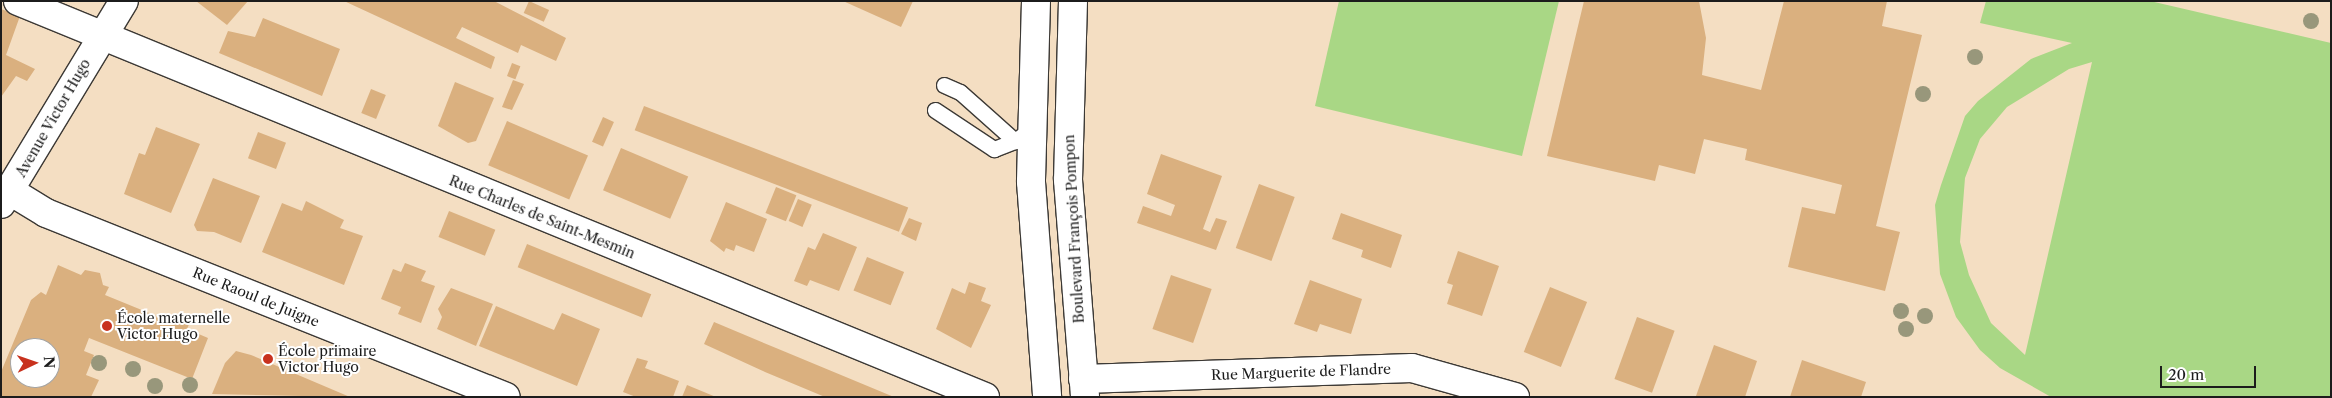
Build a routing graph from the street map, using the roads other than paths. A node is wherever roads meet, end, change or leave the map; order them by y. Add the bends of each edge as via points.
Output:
1 (18, 1) edge
2 (124, 1) edge
3 (1036, 1) edge
4 (1073, 1) edge
5 (103, 32) junction
6 (944, 85) dead end
7 (935, 110) dead end
8 (1023, 135) junction
9 (5, 198) edge
10 (1084, 388) edge
11 (505, 397) edge
12 (985, 397) edge
13 (1047, 397) edge
14 (1514, 397) edge

1 - 5 street
2 - 5 street, Avenue Victor Hugo
3 - 8 street
4 - 10 street, Boulevard François Pompon via 1068,180
5 - 9 street, Avenue Victor Hugo
5 - 12 street, Rue Charles de Saint-Mesmin via 144,56
6 - 8 lane via 960,92
7 - 8 lane via 994,149
8 - 13 street
9 - 11 street, Rue Raoul de Juigne
10 - 14 street, Rue Marguerite de Flandre via 1412,368

